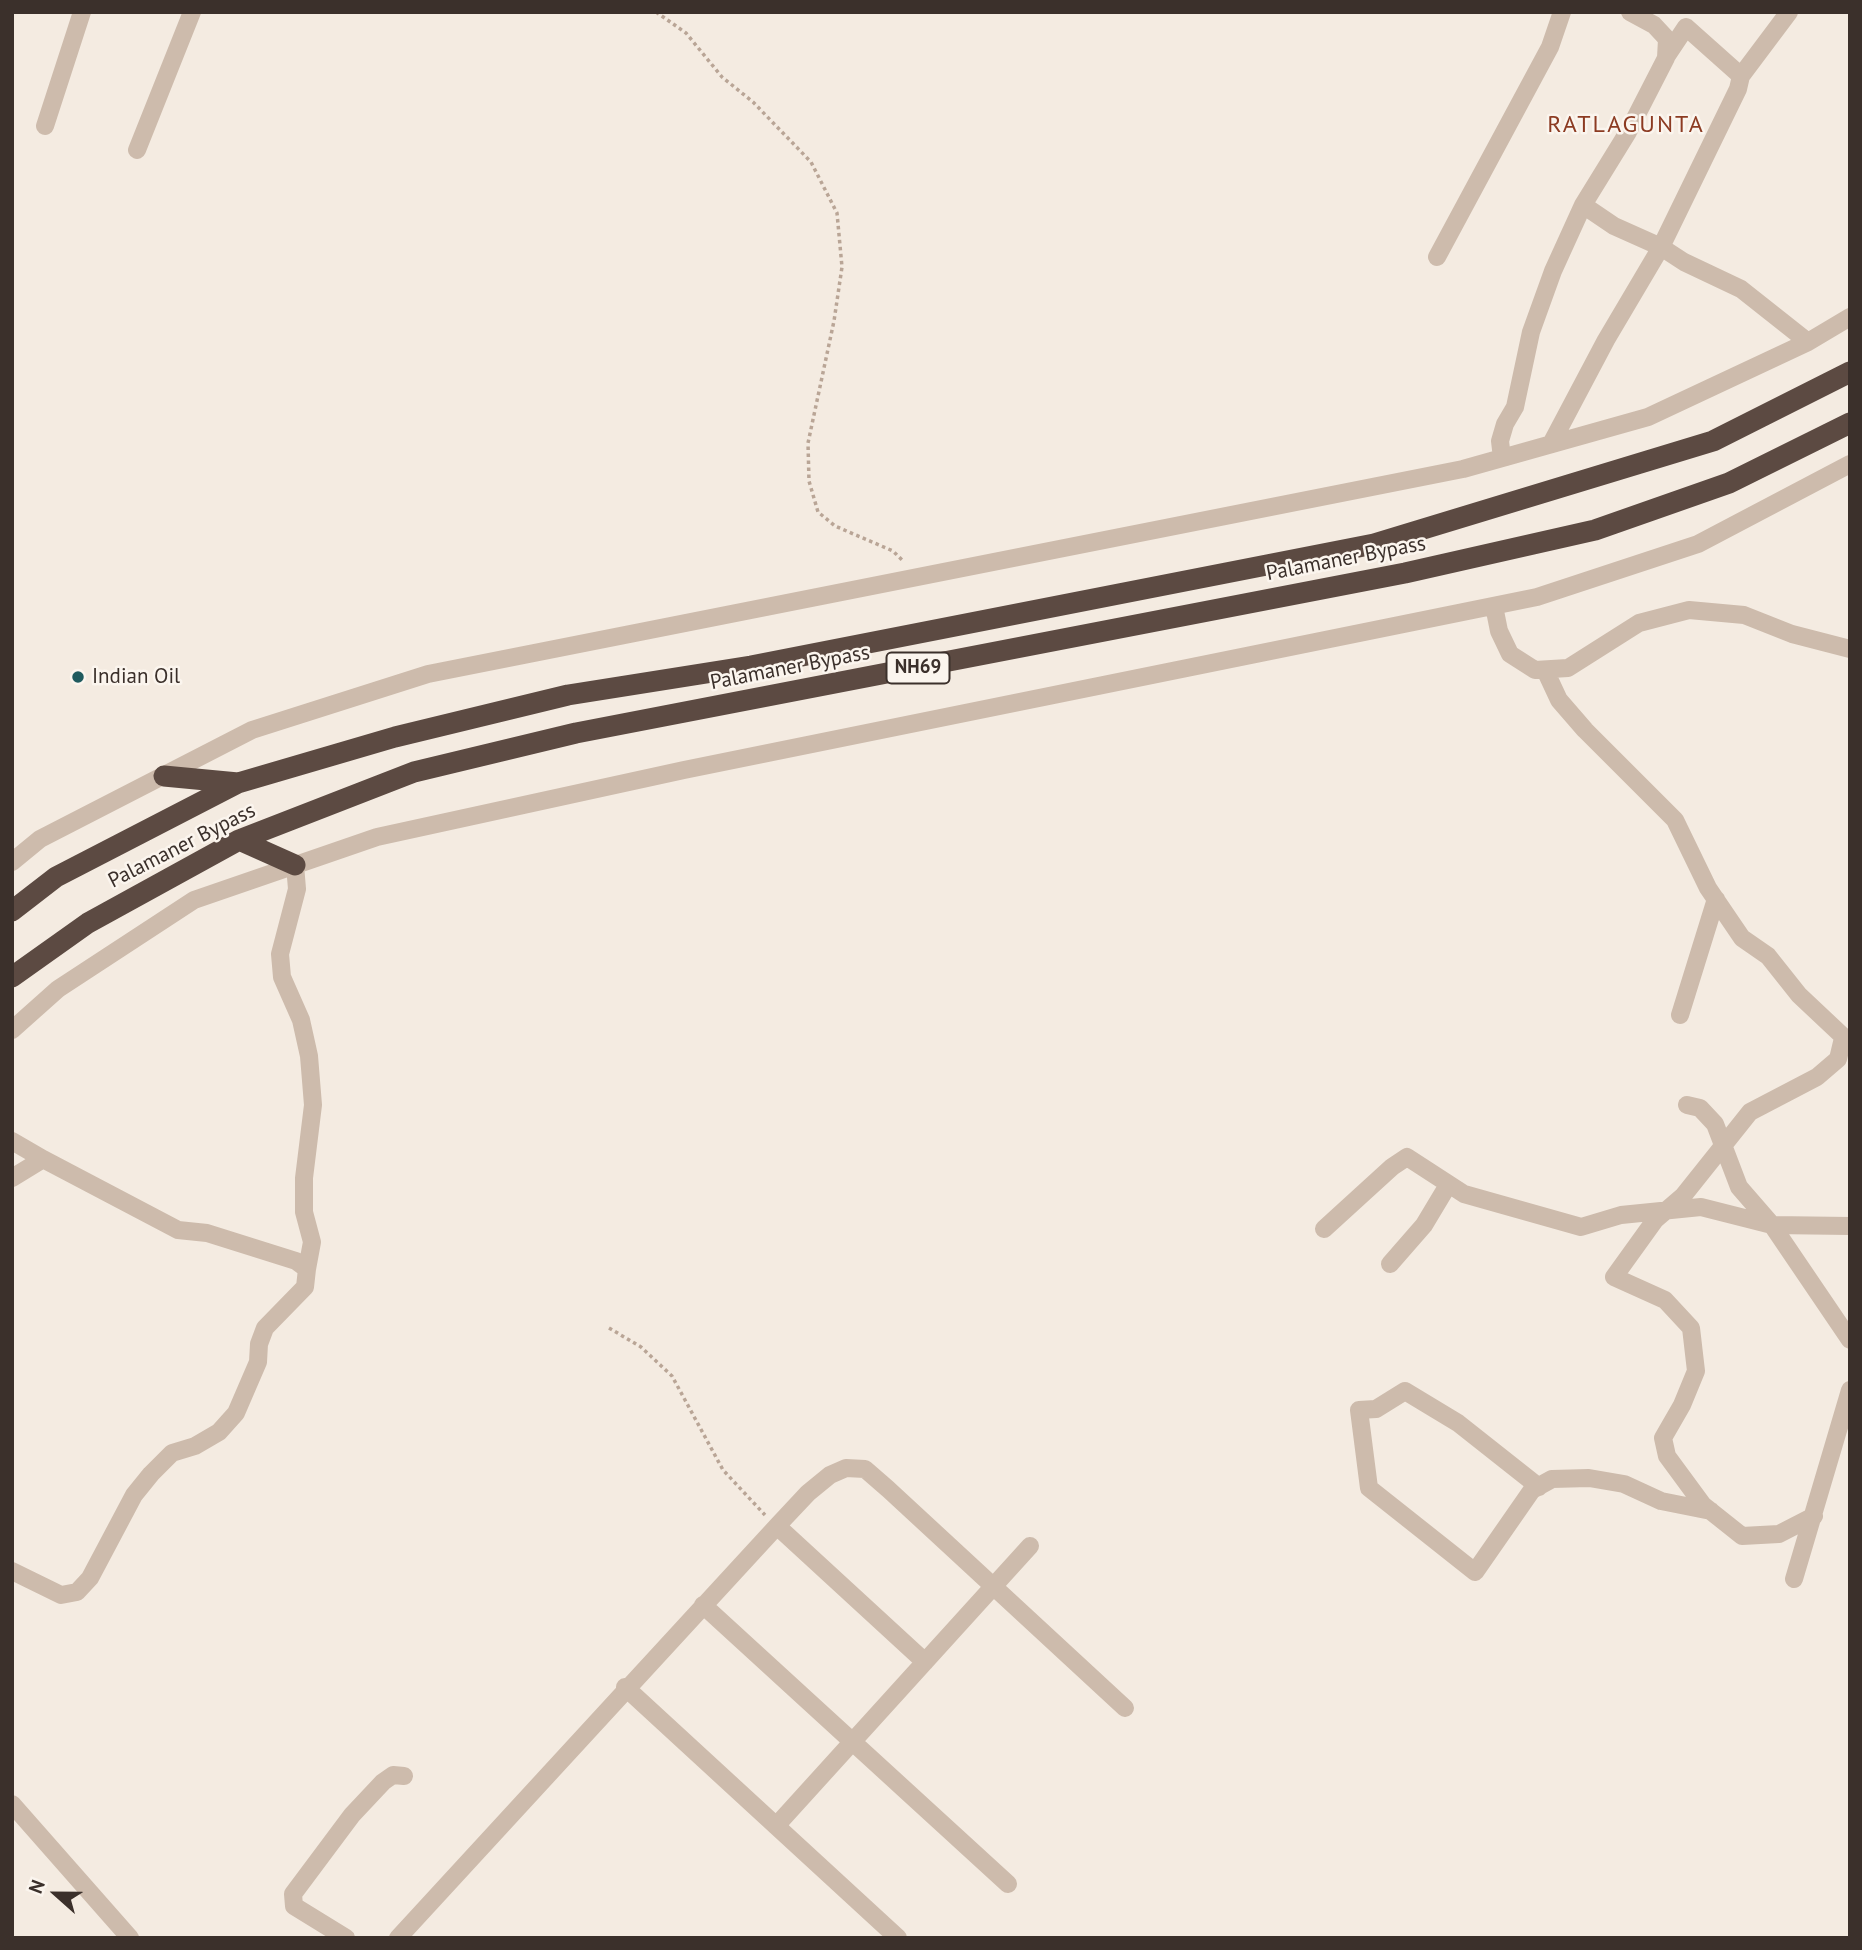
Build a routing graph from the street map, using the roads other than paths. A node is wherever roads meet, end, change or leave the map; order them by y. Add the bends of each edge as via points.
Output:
1 (82, 12) edge
2 (191, 12) edge
3 (1562, 12) edge
4 (1630, 12) edge
5 (1789, 12) edge
6 (1688, 20) edge
7 (1666, 58) junction
8 (1741, 76) junction
9 (45, 126) dead end
10 (138, 150) dead end
11 (1583, 205) junction
12 (1661, 247) junction
13 (1437, 257) dead end
14 (1850, 317) edge
15 (1808, 342) junction
16 (1850, 372) edge
17 (1850, 423) edge
18 (1551, 444) junction
19 (1502, 458) junction
20 (1850, 464) edge
21 (1494, 606) junction
22 (1850, 649) edge
23 (1545, 670) junction
24 (164, 776) junction
25 (238, 783) junction
26 (239, 840) junction
27 (12, 862) edge
28 (295, 865) junction
29 (1716, 899) junction
30 (12, 911) edge
31 (12, 977) edge
32 (1680, 1015) dead end
33 (12, 1030) edge
34 (1847, 1040) edge
35 (1686, 1105) dead end
36 (12, 1141) edge
37 (1723, 1146) junction
38 (43, 1159) junction
39 (12, 1178) edge
40 (1448, 1185) junction
41 (1667, 1210) junction
42 (1772, 1226) junction
43 (1850, 1226) edge
44 (1325, 1229) dead end
45 (1390, 1265) dead end
46 (307, 1269) junction
47 (1850, 1340) edge
48 (1850, 1390) edge
49 (1539, 1487) junction
50 (1710, 1511) junction
51 (1814, 1516) junction
52 (776, 1526) junction
53 (1030, 1546) dead end
54 (12, 1571) edge
55 (1794, 1579) dead end
56 (994, 1586) junction
57 (703, 1605) junction
58 (925, 1662) junction
59 (625, 1688) junction
60 (1125, 1707) dead end
61 (852, 1742) junction
62 (404, 1776) dead end
63 (12, 1804) edge
64 (776, 1826) junction
65 (1008, 1884) dead end
66 (130, 1938) edge
67 (346, 1938) edge
68 (398, 1938) edge
69 (898, 1938) edge

1 - 9 street
2 - 10 street
3 - 13 street via 1550,47
4 - 7 street via 1654,25 1667,39
5 - 8 street
6 - 7 street
6 - 8 street
7 - 11 street
8 - 12 street
11 - 12 street via 1614,226
11 - 19 street via 1531,332 1515,407 1500,441
12 - 15 street via 1741,289
12 - 18 street via 1605,340
14 - 15 street
15 - 18 street via 1648,417
16 - 25 highway, Palamaner Bypass / NH69 via 1713,441 1374,544 751,666 568,695 395,737
17 - 26 highway, Palamaner Bypass / NH69 via 1729,483 1595,530 1405,573 576,733 414,772
18 - 19 street
19 - 24 street via 428,674 252,730
20 - 21 street via 1698,544 1537,597
21 - 23 street via 1510,654 1535,670
21 - 28 street via 457,819 377,837
22 - 23 street via 1744,615 1689,610 1639,623 1568,668
23 - 29 street via 1559,700 1585,730 1675,820
24 - 25 highway
24 - 27 street via 40,839
25 - 30 highway, Palamaner Bypass / NH69 via 56,877
26 - 28 highway
26 - 31 highway, Palamaner Bypass / NH69 via 88,923
28 - 33 street via 194,900 58,989
28 - 46 street via 298,889 280,954 282,978 301,1020 311,1081 313,1105 304,1178 304,1212 312,1242
29 - 32 street
29 - 34 street via 1742,938 1768,956 1799,995
34 - 37 street via 1838,1059 1806,1084 1750,1112
35 - 37 street via 1700,1108 1714,1124
36 - 38 street
37 - 41 street
37 - 42 street via 1739,1187
38 - 39 street
38 - 46 street via 178,1230 207,1233 296,1261
40 - 41 street via 1464,1194 1581,1227 1620,1214
40 - 44 street via 1407,1157
40 - 45 street via 1424,1225
41 - 42 street via 1701,1207
41 - 50 street via 1614,1277 1665,1300 1691,1328 1696,1371 1663,1438 1667,1457
42 - 43 street
42 - 47 street
46 - 54 street via 305,1287 265,1328 258,1362 236,1413 219,1432 172,1453 150,1474 90,1578 77,1592 61,1595
48 - 51 street
49 - 49 street via 1532,1490 1475,1572 1369,1488 1359,1410 1376,1409 1405,1391 1458,1423
49 - 50 street via 1552,1479 1589,1478 1624,1484 1661,1502
50 - 51 street via 1742,1536 1779,1534
51 - 55 street
52 - 56 street via 830,1475 846,1468 865,1469
52 - 57 street
52 - 58 street
53 - 56 street
56 - 58 street
56 - 60 street
57 - 59 street
57 - 61 street
58 - 61 street
59 - 64 street
59 - 68 street
61 - 64 street
61 - 65 street
62 - 67 street via 393,1775 383,1782 292,1894 294,1906
63 - 66 street
64 - 69 street

